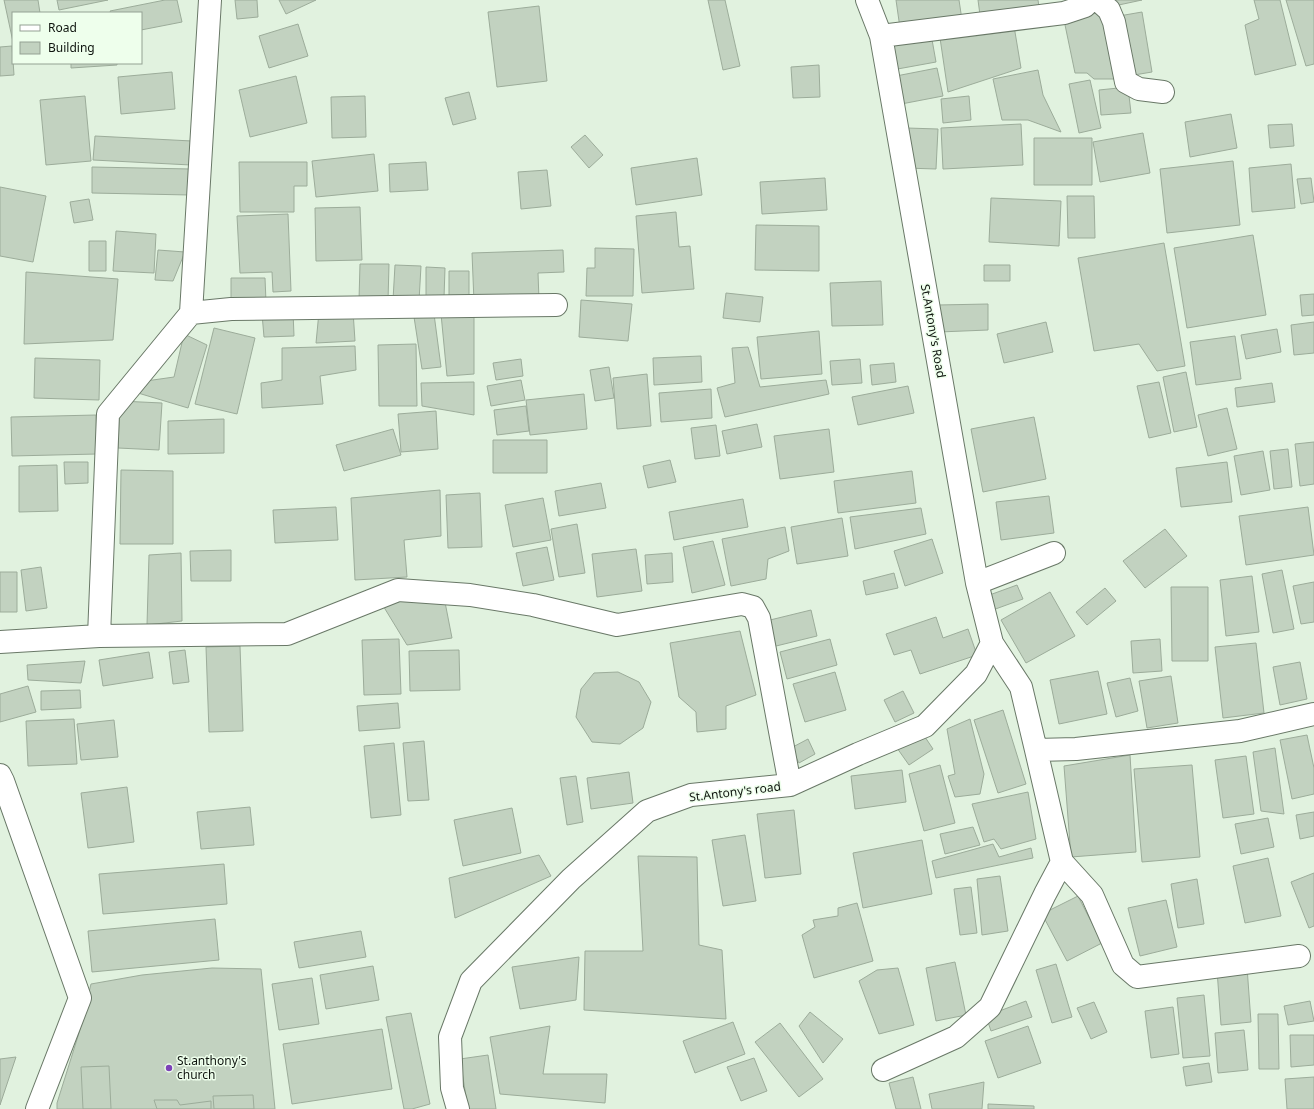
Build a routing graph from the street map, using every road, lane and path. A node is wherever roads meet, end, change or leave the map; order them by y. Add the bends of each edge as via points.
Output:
1 (210, 0) edge
2 (867, 0) edge
3 (1090, 0) edge
4 (1098, 0) edge
5 (881, 36) junction
6 (1163, 92) dead end
7 (556, 305) dead end
8 (192, 313) junction
9 (1054, 553) dead end
10 (977, 583) junction
11 (99, 636) junction
12 (0, 642) edge
13 (992, 643) junction
14 (1314, 714) edge
15 (1036, 750) junction
16 (0, 775) edge
17 (790, 785) junction
18 (1062, 862) junction
19 (1299, 956) dead end
20 (883, 1070) dead end
21 (37, 1109) edge
22 (458, 1109) edge

1 - 8 street
2 - 5 street, St.Antony's Road
3 - 5 street via 1085,6 1064,13
4 - 6 street via 1109,10 1114,22 1126,82 1139,89
5 - 10 street, St.Antony's Road
7 - 8 street via 231,309
8 - 11 street via 108,414
9 - 10 street
10 - 13 street
11 - 12 street
11 - 17 street via 287,634 398,590 470,595 533,605 617,625 742,604 753,607 759,618
13 - 15 street via 1021,687
13 - 17 street, St.Antony's road via 976,674 925,726
14 - 15 street via 1240,731 1076,749
15 - 18 street
16 - 21 street via 80,998
17 - 22 street, St.Antony's road via 691,795 647,811 571,879 471,981 450,1037 452,1088
18 - 19 street via 1092,895 1123,965 1137,977
18 - 20 street via 990,1007 956,1037

